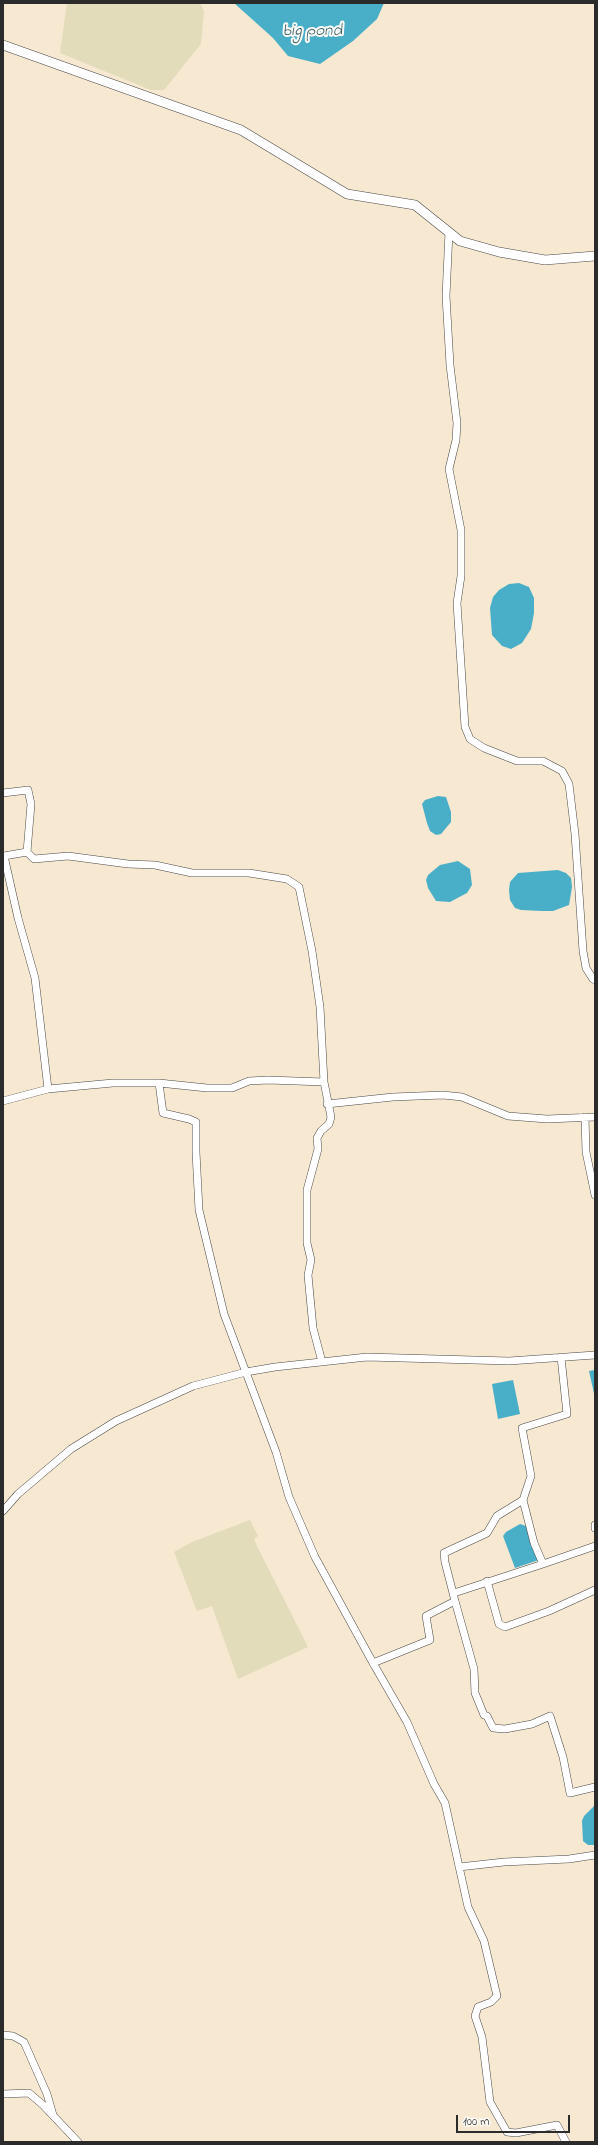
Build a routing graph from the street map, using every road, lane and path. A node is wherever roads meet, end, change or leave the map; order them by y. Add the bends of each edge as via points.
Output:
1 (3, 45) edge
2 (449, 232) junction
3 (595, 256) edge
4 (3, 792) edge
5 (27, 852) junction
6 (595, 980) edge
7 (324, 1082) junction
8 (159, 1083) junction
9 (48, 1088) junction
10 (3, 1101) edge
11 (327, 1104) junction
12 (585, 1116) junction
13 (595, 1117) edge
14 (595, 1195) edge
15 (595, 1355) edge
16 (561, 1357) junction
17 (322, 1362) junction
18 (246, 1372) junction
19 (523, 1500) junction
20 (3, 1511) edge
21 (595, 1525) edge
22 (595, 1528) edge
23 (595, 1546) edge
24 (543, 1564) junction
25 (487, 1581) junction
26 (595, 1590) edge
27 (454, 1593) junction
28 (455, 1601) junction
29 (373, 1663) junction
30 (595, 1787) edge
31 (595, 1855) edge
32 (459, 1867) junction
33 (3, 2035) edge
34 (3, 2094) edge
35 (53, 2115) junction
36 (78, 2142) edge
37 (566, 2142) edge

1 - 2 street via 241,130 347,194 415,205
2 - 3 street via 460,241 499,252 545,260
2 - 6 street via 446,296 457,423 449,469 461,530 461,576 457,603 465,727 470,739 484,748 517,761 543,761 562,771 569,784 583,951 586,968
4 - 5 street via 28,790 31,804
5 - 7 street via 34,858 68,856 155,865 192,873 249,873 287,879 299,888 320,1007
5 - 9 street via 4,856 35,978
7 - 8 street via 249,1081 232,1088
7 - 11 street
8 - 9 street via 113,1083
8 - 18 street via 163,1113 196,1122 200,1210 224,1314
9 - 10 street
11 - 12 street via 442,1095 462,1097 508,1116 547,1119
11 - 17 street via 331,1117 329,1124 317,1138 318,1149 307,1190 307,1243 311,1260 308,1276 313,1328
12 - 13 street
12 - 14 street via 586,1152
15 - 16 street
16 - 17 street via 508,1361 367,1358
16 - 19 street via 567,1415 522,1429 531,1476
17 - 18 street
18 - 20 street via 193,1386 116,1421 71,1449 18,1494
18 - 29 street via 276,1452 289,1497 315,1557
19 - 24 street via 534,1543
19 - 27 street via 497,1516 488,1533 446,1551 444,1562
21 - 22 street
23 - 24 street
24 - 25 street
25 - 26 street via 499,1624 505,1627
25 - 27 street
27 - 28 street
28 - 29 street via 426,1616 430,1638 427,1642
28 - 30 street via 474,1669 476,1693 484,1715 493,1728 505,1729 532,1724 550,1716 563,1757 570,1793
29 - 32 street via 407,1722 445,1803
31 - 32 street
32 - 37 street via 468,1907 484,1941 497,1996 478,2008 474,2016 482,2037 490,2102 507,2132 516,2133 557,2125
33 - 35 street via 13,2036 24,2042 47,2094
34 - 35 street via 29,2093
35 - 36 street

